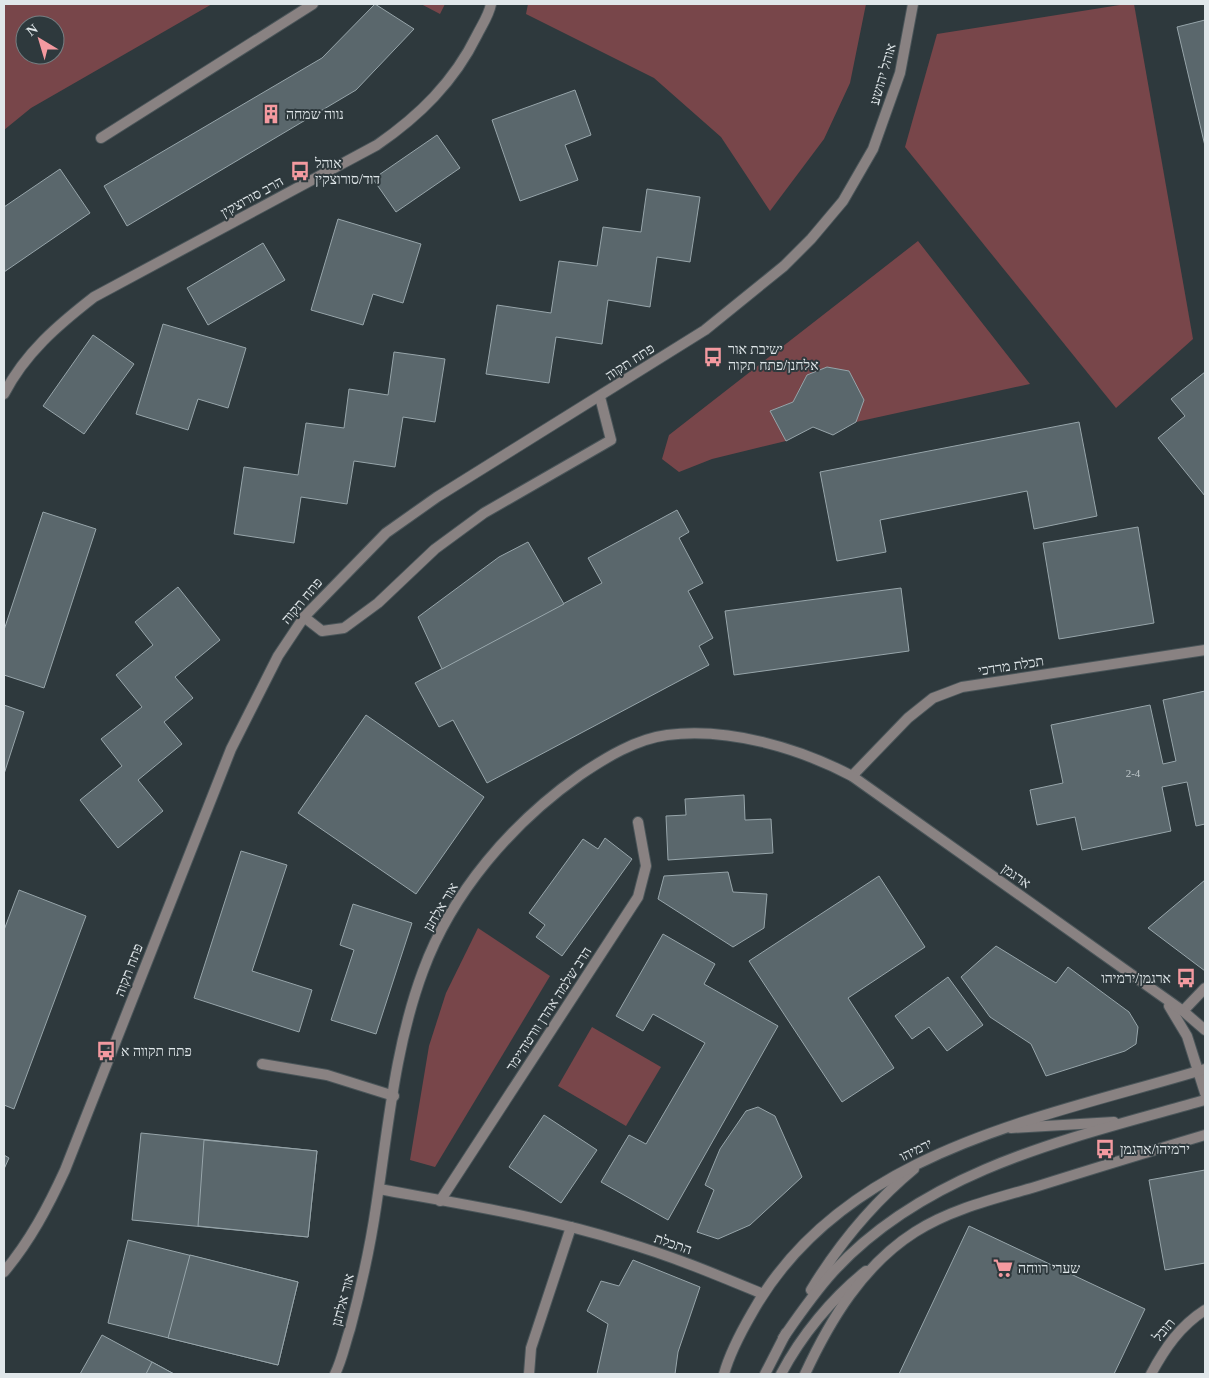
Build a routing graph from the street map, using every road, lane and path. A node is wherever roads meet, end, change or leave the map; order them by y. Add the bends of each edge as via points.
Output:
1 (313, 4) edge
2 (491, 4) edge
3 (913, 4) edge
4 (101, 138) dead end
5 (873, 150) joint
6 (4, 394) edge
7 (600, 398) junction
8 (304, 617) junction
9 (1205, 650) edge
10 (852, 776) junction
11 (638, 822) dead end
12 (1205, 988) edge
13 (1164, 999) junction
14 (1183, 1011) junction
15 (1205, 1030) edge
16 (262, 1064) dead end
17 (1202, 1070) edge
18 (1205, 1093) edge
19 (394, 1096) junction
20 (1205, 1100) edge
21 (1130, 1121) junction
22 (999, 1128) junction
23 (1205, 1135) edge
24 (923, 1161) junction
25 (379, 1189) junction
26 (440, 1201) junction
27 (571, 1227) junction
28 (887, 1254) junction
29 (4, 1272) edge
30 (763, 1294) junction
31 (1205, 1310) edge
32 (783, 1338) junction
33 (335, 1374) edge
34 (529, 1374) edge
35 (724, 1374) edge
36 (765, 1374) edge
37 (781, 1374) edge
38 (805, 1374) edge
39 (1152, 1374) edge

1 - 4 street
2 - 6 street, הרב סורוצקין via 464,61 436,97 406,125 377,145 94,297 56,326 32,351
3 - 5 street, אוהל יהושע via 900,73
5 - 7 street, פתח תקוה via 843,201 784,266 705,330
7 - 8 street, פתח תקוה via 438,497 386,533
7 - 8 street via 611,440 484,513 435,549 378,603 344,628 322,631
8 - 29 street, פתח תקוה via 278,656 231,749 65,1170 45,1213
9 - 10 street, תכלת מרדכי via 962,687 933,698 908,718
10 - 13 street, ארגמן
10 - 19 street, אור אלחנן via 817,760 745,738 666,735 633,745 556,792 514,830 475,877 444,926 423,971 401,1049
11 - 26 street, הרב שלמה אהרן וורטהיימר via 646,866 638,896
12 - 14 street
13 - 14 street, ארגמן
13 - 17 street, ארגמן via 1182,1026
14 - 15 street, ארגמן
16 - 19 street via 327,1075
17 - 18 street, ארגמן
17 - 22 street, ירמיהו
19 - 25 street, אור אלחנן
20 - 21 street
21 - 22 street
21 - 32 street via 1010,1159 944,1188 917,1204 858,1248 834,1271
22 - 24 street, ירמיהו
23 - 28 street via 984,1202 940,1219 914,1233
24 - 30 street, ירמיהו via 865,1193 824,1225 796,1251
24 - 32 street via 887,1191 860,1221 832,1258
25 - 26 street, התכלת
25 - 33 street, אור אלחנן via 369,1255
26 - 27 street, התכלת
27 - 30 street, התכלת via 695,1266
27 - 34 street via 531,1348
28 - 37 street via 828,1307
28 - 38 street via 846,1300
30 - 35 street, ירמיהו via 740,1334
31 - 39 street, תובל via 1179,1331 1163,1351
32 - 36 street

